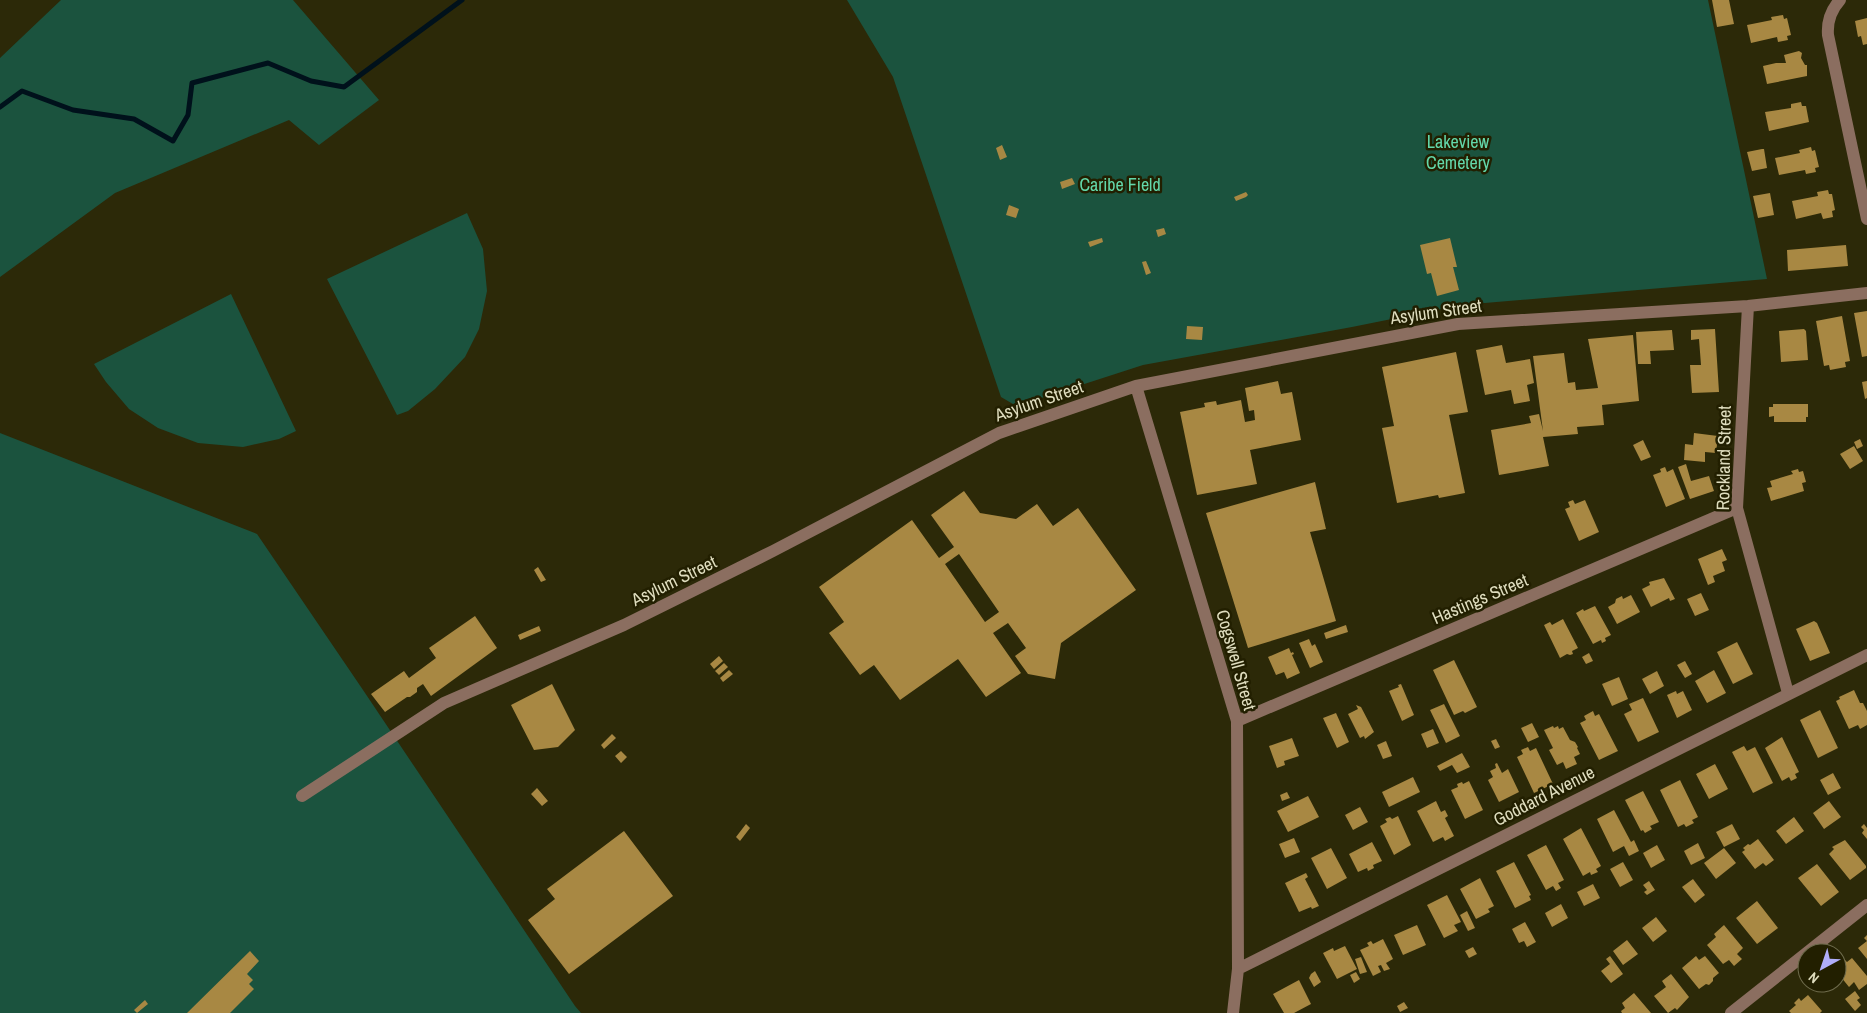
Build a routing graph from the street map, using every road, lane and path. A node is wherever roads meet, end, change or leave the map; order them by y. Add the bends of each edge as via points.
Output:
1 (1837, 3) edge
2 (1862, 170) edge
3 (1867, 220) edge
4 (1867, 293) edge
5 (1748, 306) junction
6 (1136, 386) junction
7 (1737, 508) junction
8 (1867, 655) edge
9 (1788, 694) junction
10 (1237, 721) junction
11 (302, 796) dead end
12 (1867, 905) edge
13 (1238, 969) junction
14 (1232, 1013) edge
15 (1731, 1013) edge

1 - 2 street via 1828,23 1828,35
2 - 3 street
4 - 5 street, Asylum Street
5 - 6 street, Asylum Street via 1458,324
5 - 7 street, Rockland Street
6 - 10 street, Cogswell Street
6 - 11 street, Asylum Street via 999,433 624,625 444,703
7 - 9 street, Rockland Street
7 - 10 street, Hastings Street
8 - 9 street, Goddard Avenue
9 - 13 street, Goddard Avenue
10 - 13 street, Cogswell Street
12 - 15 street
13 - 14 street, Cogswell Street

